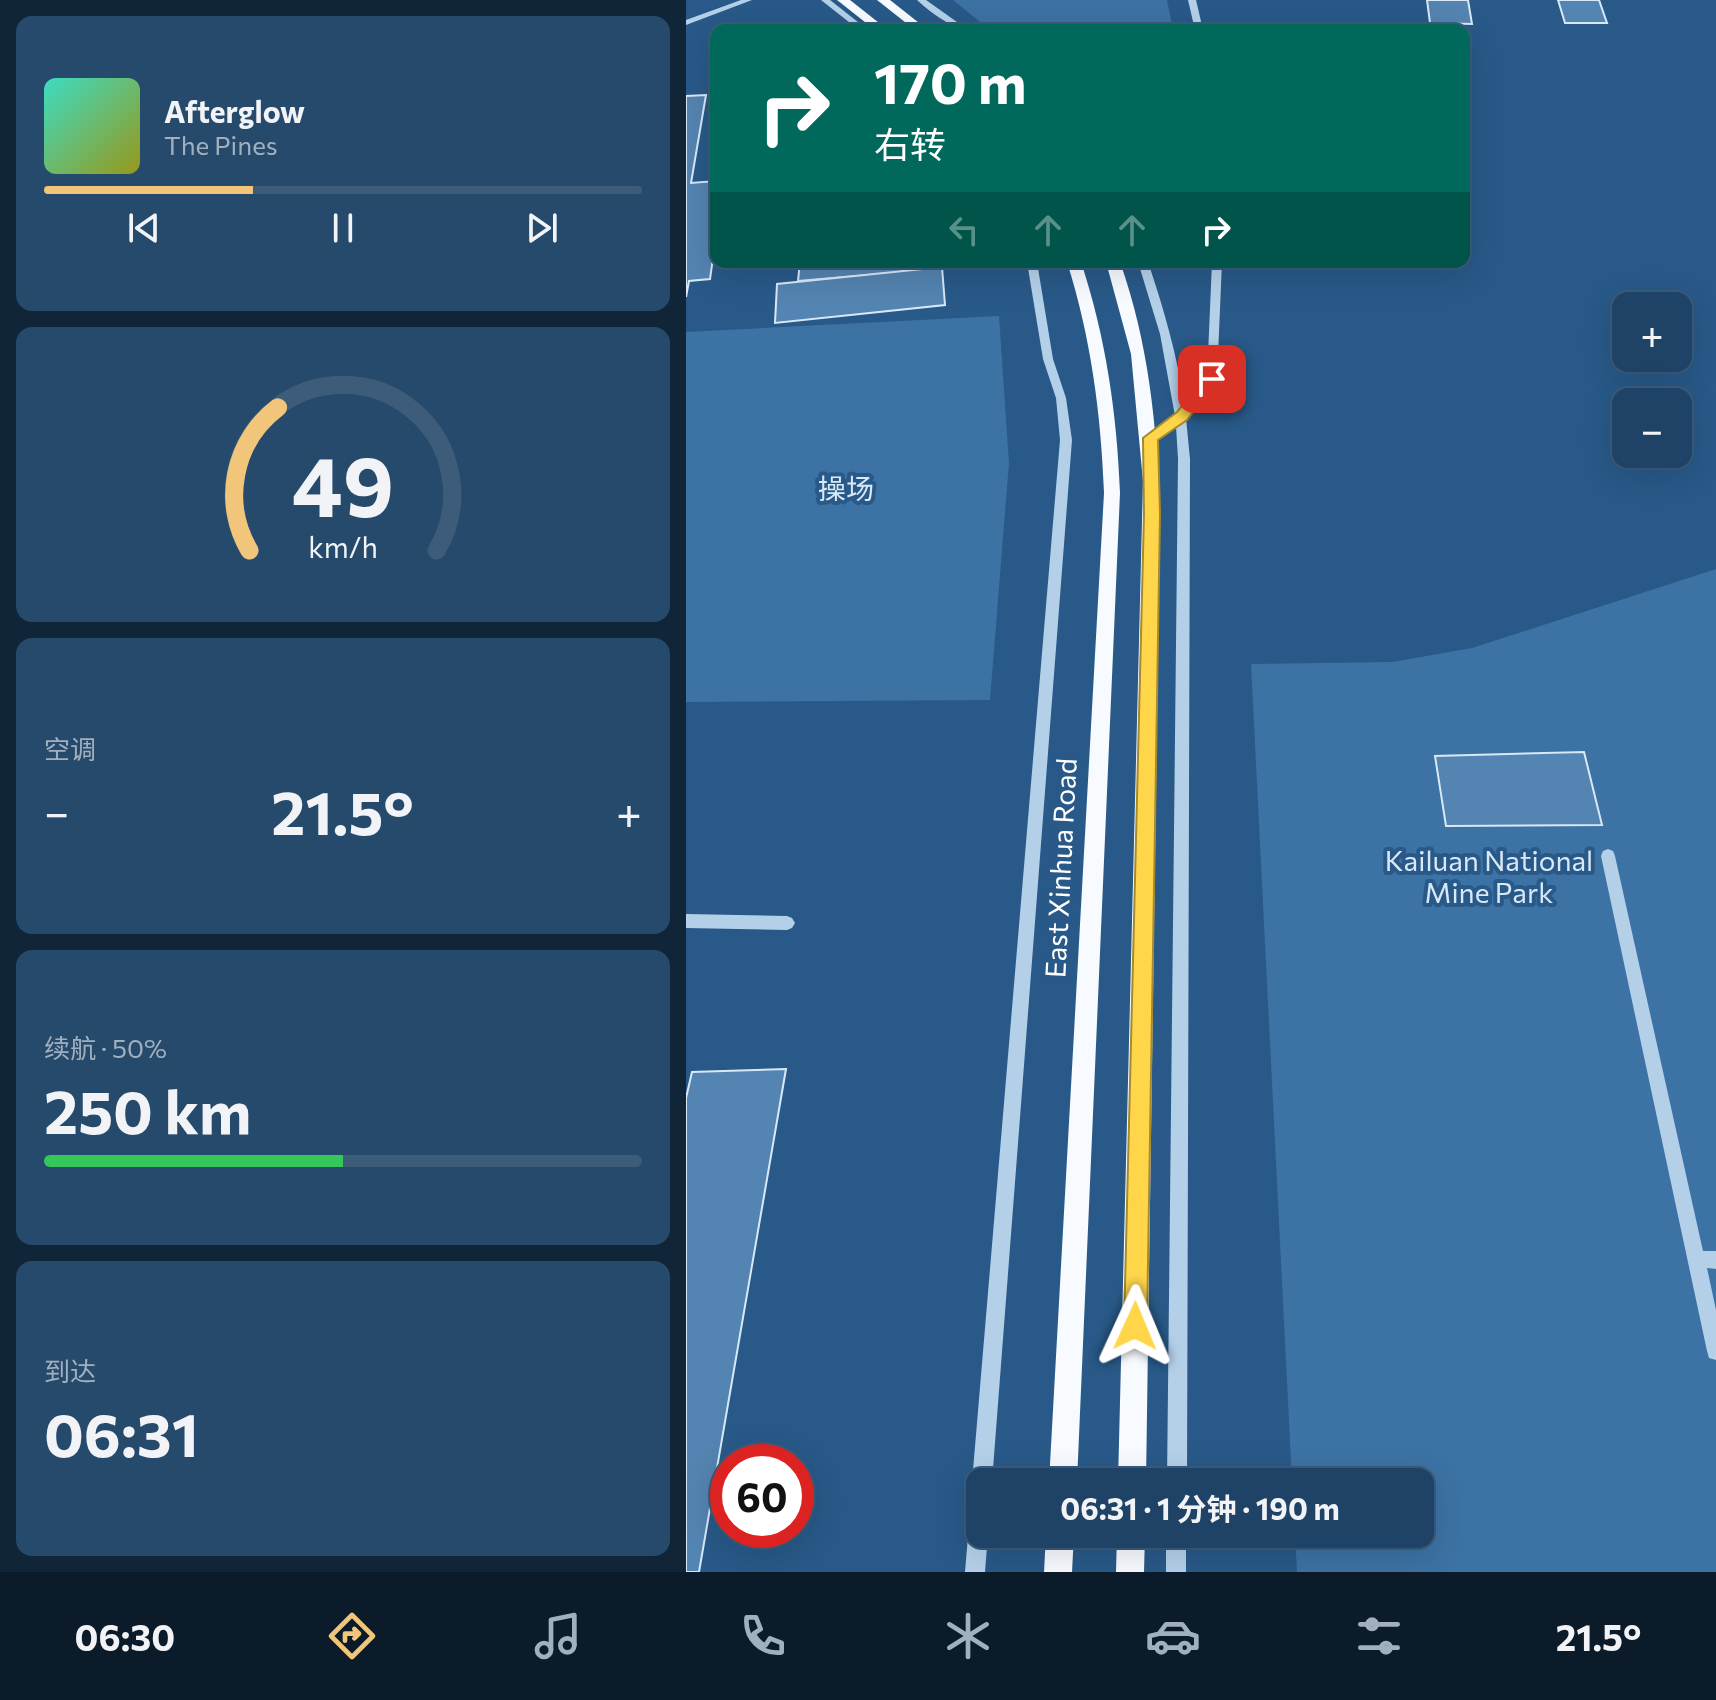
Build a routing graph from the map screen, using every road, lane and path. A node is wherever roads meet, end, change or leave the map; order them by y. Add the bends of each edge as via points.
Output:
1 (748, 0) edge
2 (825, 0) edge
3 (843, 0) edge
4 (883, 0) edge
5 (921, 0) edge
6 (1192, 0) edge
7 (686, 23) edge
8 (856, 24) edge
9 (874, 24) edge
10 (914, 24) edge
11 (954, 24) edge
12 (1198, 24) edge
13 (1033, 268) edge
14 (1076, 268) edge
15 (1115, 268) edge
16 (1145, 268) edge
17 (1217, 268) edge
18 (1182, 416) junction
19 (1150, 438) junction
20 (1608, 856) dead end
21 (686, 921) edge
22 (787, 923) dead end
23 (1695, 1259) junction
24 (1716, 1260) edge
25 (1716, 1351) edge
26 (983, 1468) edge
27 (1064, 1468) edge
28 (1132, 1468) edge
29 (1177, 1468) edge
30 (977, 1548) edge
31 (1059, 1548) edge
32 (1131, 1548) edge
33 (1176, 1548) edge
34 (975, 1572) edge
35 (1058, 1572) edge
36 (1130, 1572) edge
37 (1176, 1572) edge

1 - 7 street
2 - 8 street
3 - 9 main road
4 - 10 main road
5 - 11 street
6 - 12 street
13 - 26 street via 1066,440
14 - 27 main road, East Xinhua Road via 1105,379 1112,493
15 - 19 main road via 1142,360
16 - 18 street via 1159,305
17 - 18 street via 1212,379
18 - 19 street
18 - 29 street
19 - 28 main road
20 - 23 street
21 - 22 street
23 - 24 street
23 - 25 street
30 - 34 street
31 - 35 main road
32 - 36 main road
33 - 37 street

